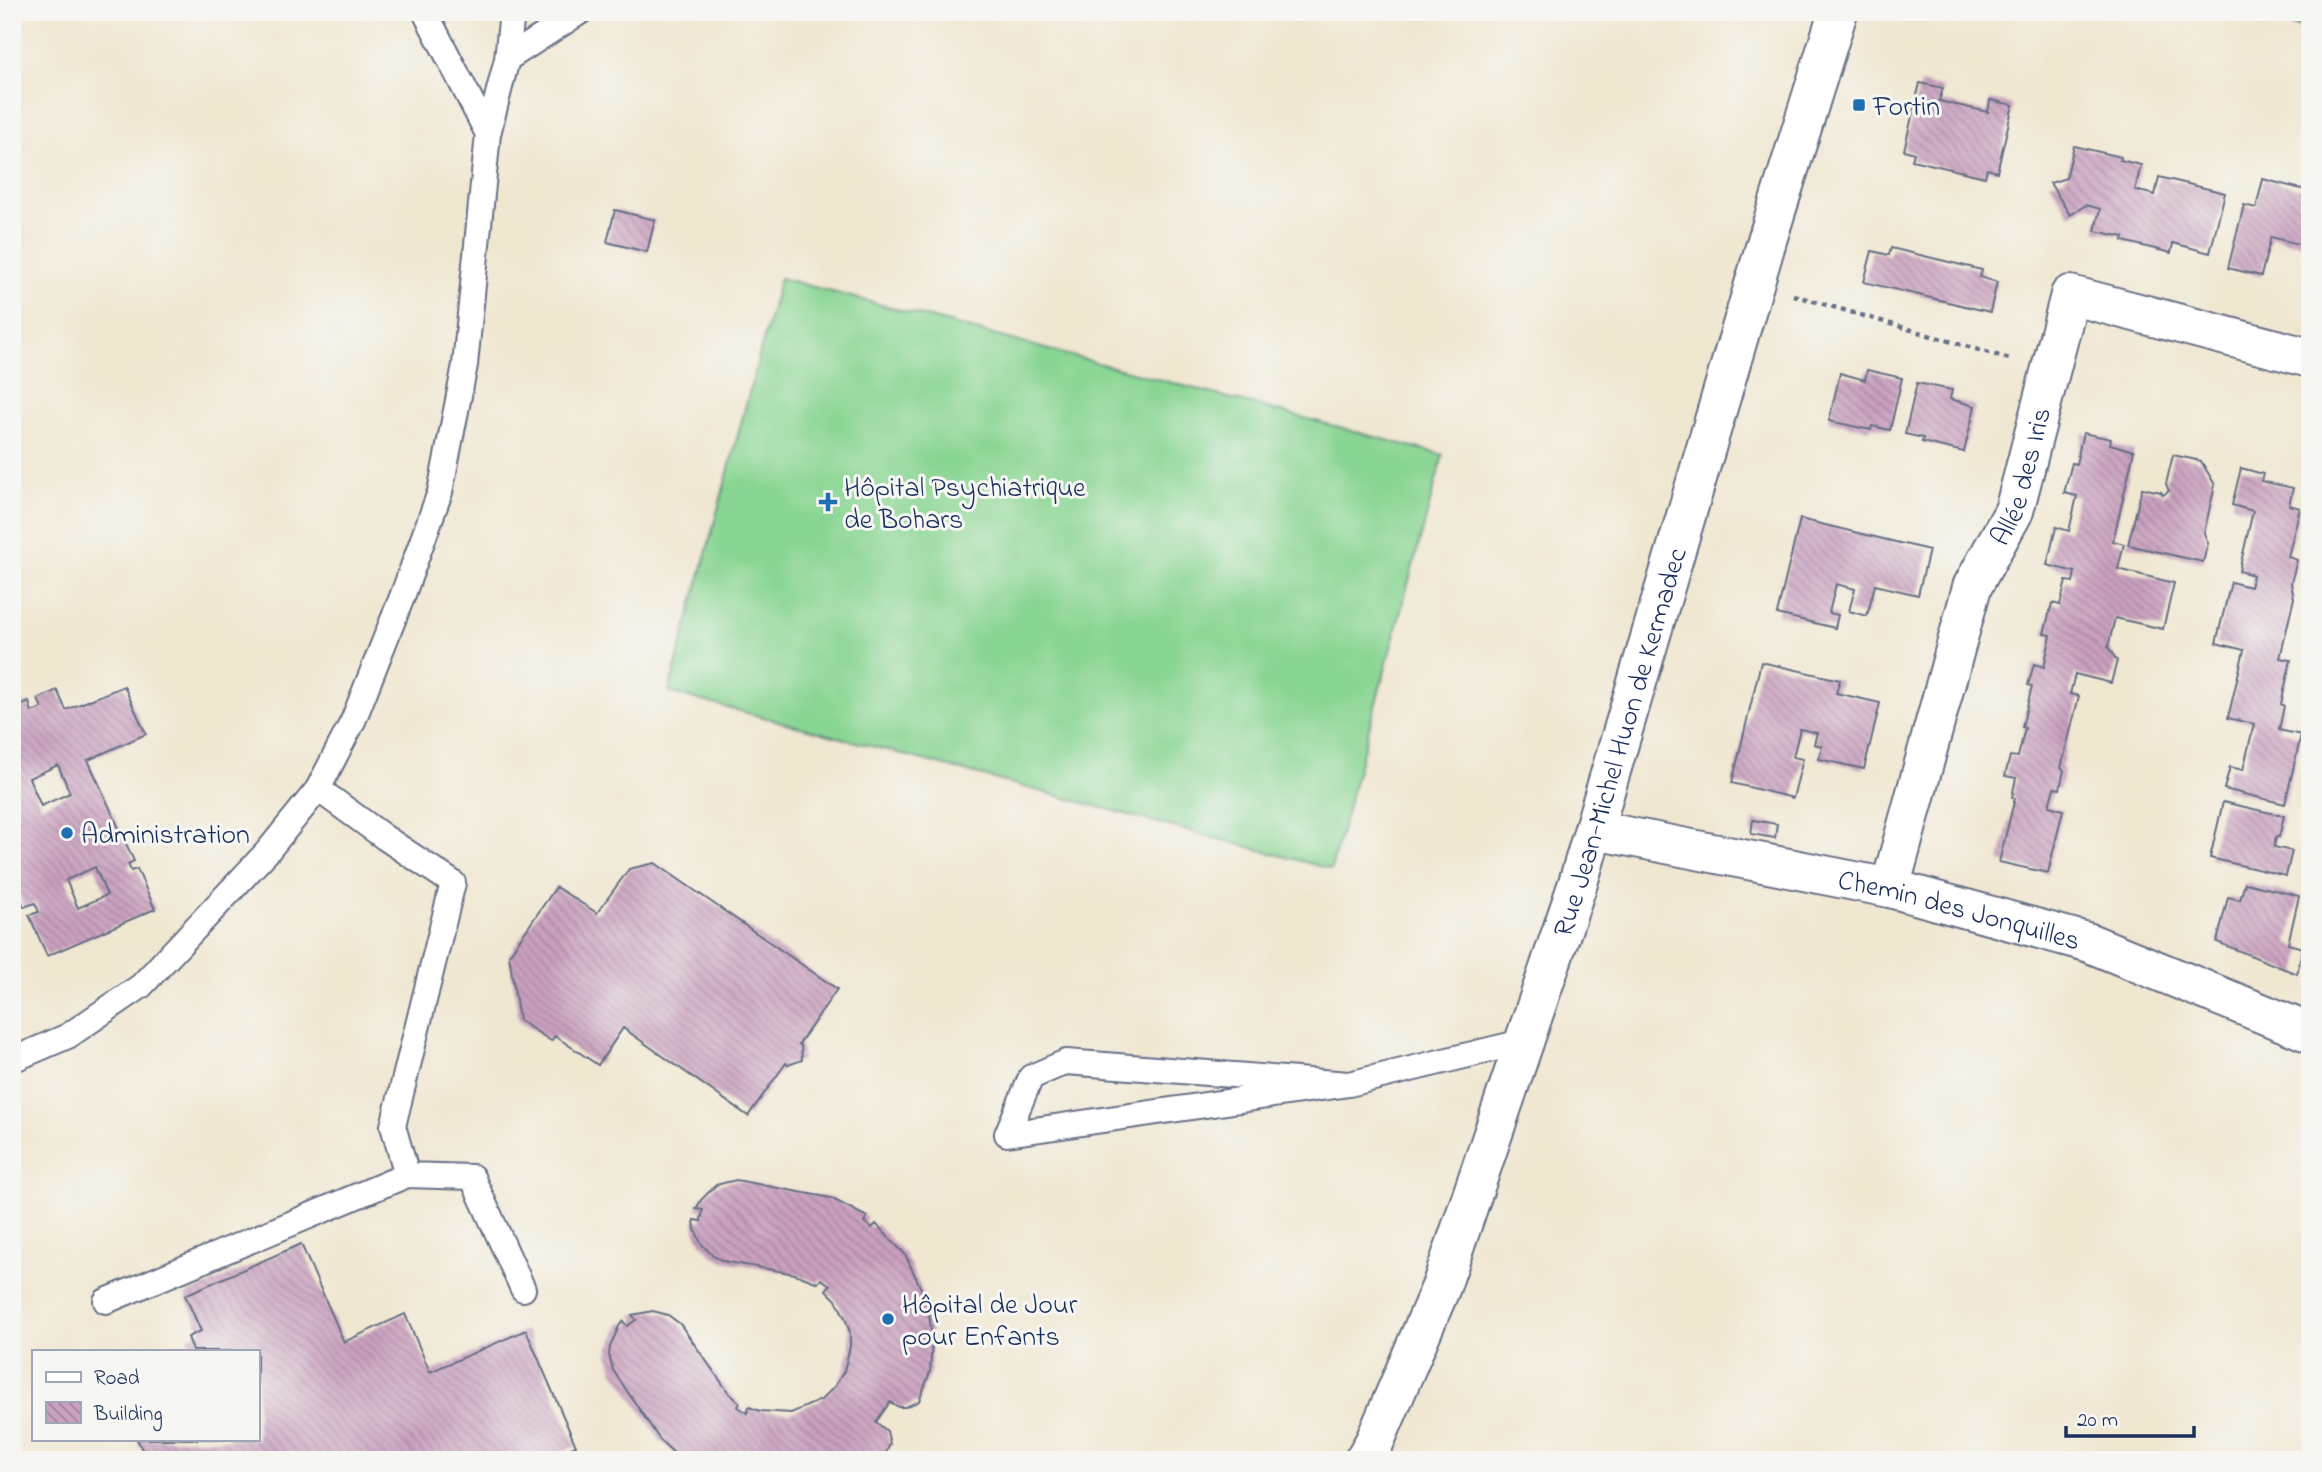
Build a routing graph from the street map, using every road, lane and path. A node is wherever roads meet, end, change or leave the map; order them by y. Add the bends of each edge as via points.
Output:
1 (425, 12) edge
2 (512, 12) edge
3 (580, 12) edge
4 (1838, 12) edge
5 (508, 59) junction
6 (488, 134) junction
7 (1755, 284) junction
8 (2310, 358) edge
9 (2050, 372) junction
10 (318, 789) junction
11 (1595, 830) junction
12 (1890, 888) junction
13 (2310, 1033) edge
14 (1526, 1041) junction
15 (12, 1060) edge
16 (1349, 1084) junction
17 (407, 1175) junction
18 (523, 1289) dead end
19 (106, 1301) dead end
20 (1364, 1460) edge

1 - 6 lane
2 - 5 lane
3 - 5 lane
4 - 7 street, Rue Jean-Michel Huon de Kermadec
5 - 6 lane
6 - 10 lane via 466,365 440,492 353,721
7 - 9 path
7 - 11 street, Rue Jean-Michel Huon de Kermadec
8 - 9 street, Allée des Iris via 2070,295
9 - 12 street, Allée des Iris via 2014,511 1972,587
10 - 15 lane via 267,852 141,986 68,1036
10 - 17 lane via 453,883 393,1126
11 - 12 street, Chemin des Jonquilles
11 - 14 street, Rue Jean-Michel Huon de Kermadec
12 - 13 street, Chemin des Jonquilles via 2087,942
14 - 16 lane
14 - 20 street, Rue Jean-Michel Huon de Kermadec via 1441,1287
16 - 16 lane via 1066,1062 1031,1077 1007,1134
17 - 18 lane via 472,1177
17 - 19 lane

